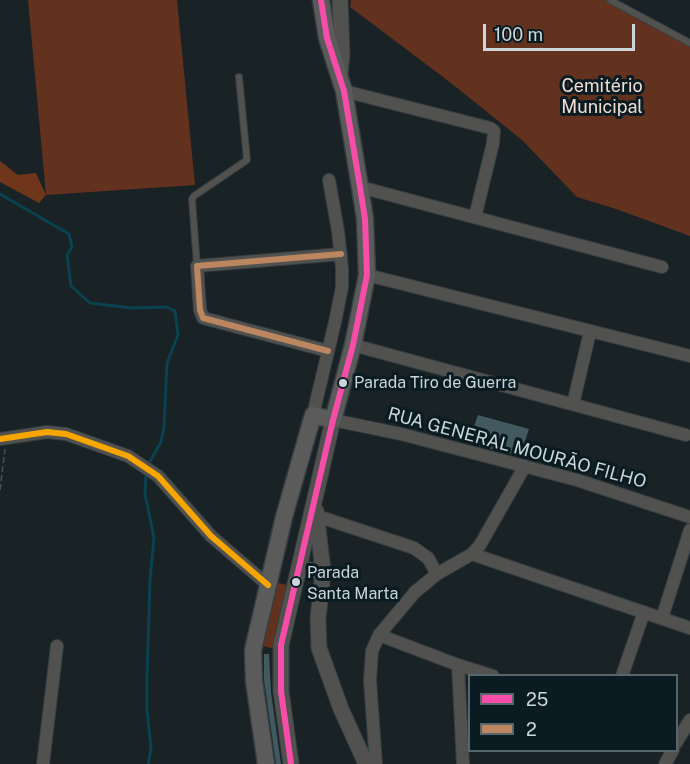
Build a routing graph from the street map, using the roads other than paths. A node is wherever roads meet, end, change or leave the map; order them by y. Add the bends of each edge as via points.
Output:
1 (321, 0) edge
2 (610, 0) edge
3 (340, 1) edge
4 (690, 43) edge
5 (340, 74) junction
6 (239, 77) dead end
7 (344, 91) junction
8 (329, 180) dead end
9 (360, 188) junction
10 (475, 217) junction
11 (341, 254) junction
12 (197, 266) junction
13 (662, 267) dead end
14 (367, 275) junction
15 (590, 332) junction
16 (352, 345) junction
17 (328, 351) junction
18 (690, 356) edge
19 (573, 404) junction
20 (313, 415) junction
21 (333, 420) junction
22 (686, 435) dead end
23 (3, 438) edge
24 (525, 466) junction
25 (315, 500) junction
26 (317, 516) junction
27 (690, 517) edge
28 (690, 530) edge
29 (472, 554) junction
30 (301, 562) junction
31 (323, 571) junction
32 (437, 574) junction
33 (268, 585) junction
34 (644, 612) junction
35 (662, 618) junction
36 (690, 628) edge
37 (379, 635) junction
38 (57, 646) dead end
39 (458, 665) junction
40 (490, 674) edge
41 (622, 674) edge
42 (690, 720) edge
43 (678, 738) edge
44 (43, 764) edge
45 (266, 764) edge
46 (291, 764) edge
47 (366, 764) edge
48 (376, 764) edge
49 (463, 764) edge

1 - 5 main road via 324,24
2 - 4 lane
3 - 5 street
5 - 7 main road
6 - 12 lane via 247,159 194,196
7 - 9 main road
7 - 10 street via 494,131
8 - 11 street
9 - 10 street
9 - 14 main road
10 - 13 street
11 - 12 street
11 - 17 street via 342,287
12 - 17 street via 200,310 206,320
14 - 15 street
14 - 16 main road
15 - 18 street
15 - 19 street
16 - 19 street
16 - 21 main road
17 - 20 street
19 - 22 street
20 - 21 main road
20 - 33 main road
21 - 24 street, RUA GENERAL MOURÃO FILHO
21 - 25 street
23 - 33 street via 47,432 66,434 140,462 158,476 211,536
24 - 27 street, RUA GENERAL MOURÃO FILHO
24 - 29 street
25 - 26 street
25 - 30 street
26 - 31 street
26 - 32 street via 414,548 428,558
28 - 35 street
29 - 32 street
29 - 34 street
30 - 31 street
30 - 46 street via 281,645 280,670
31 - 47 street via 318,619 320,648
32 - 37 street via 415,592
33 - 45 main road via 252,664
34 - 35 street
34 - 41 street
35 - 36 street
37 - 39 street
37 - 48 street via 372,651 370,681
38 - 44 street
39 - 40 street
39 - 49 street
42 - 43 street

